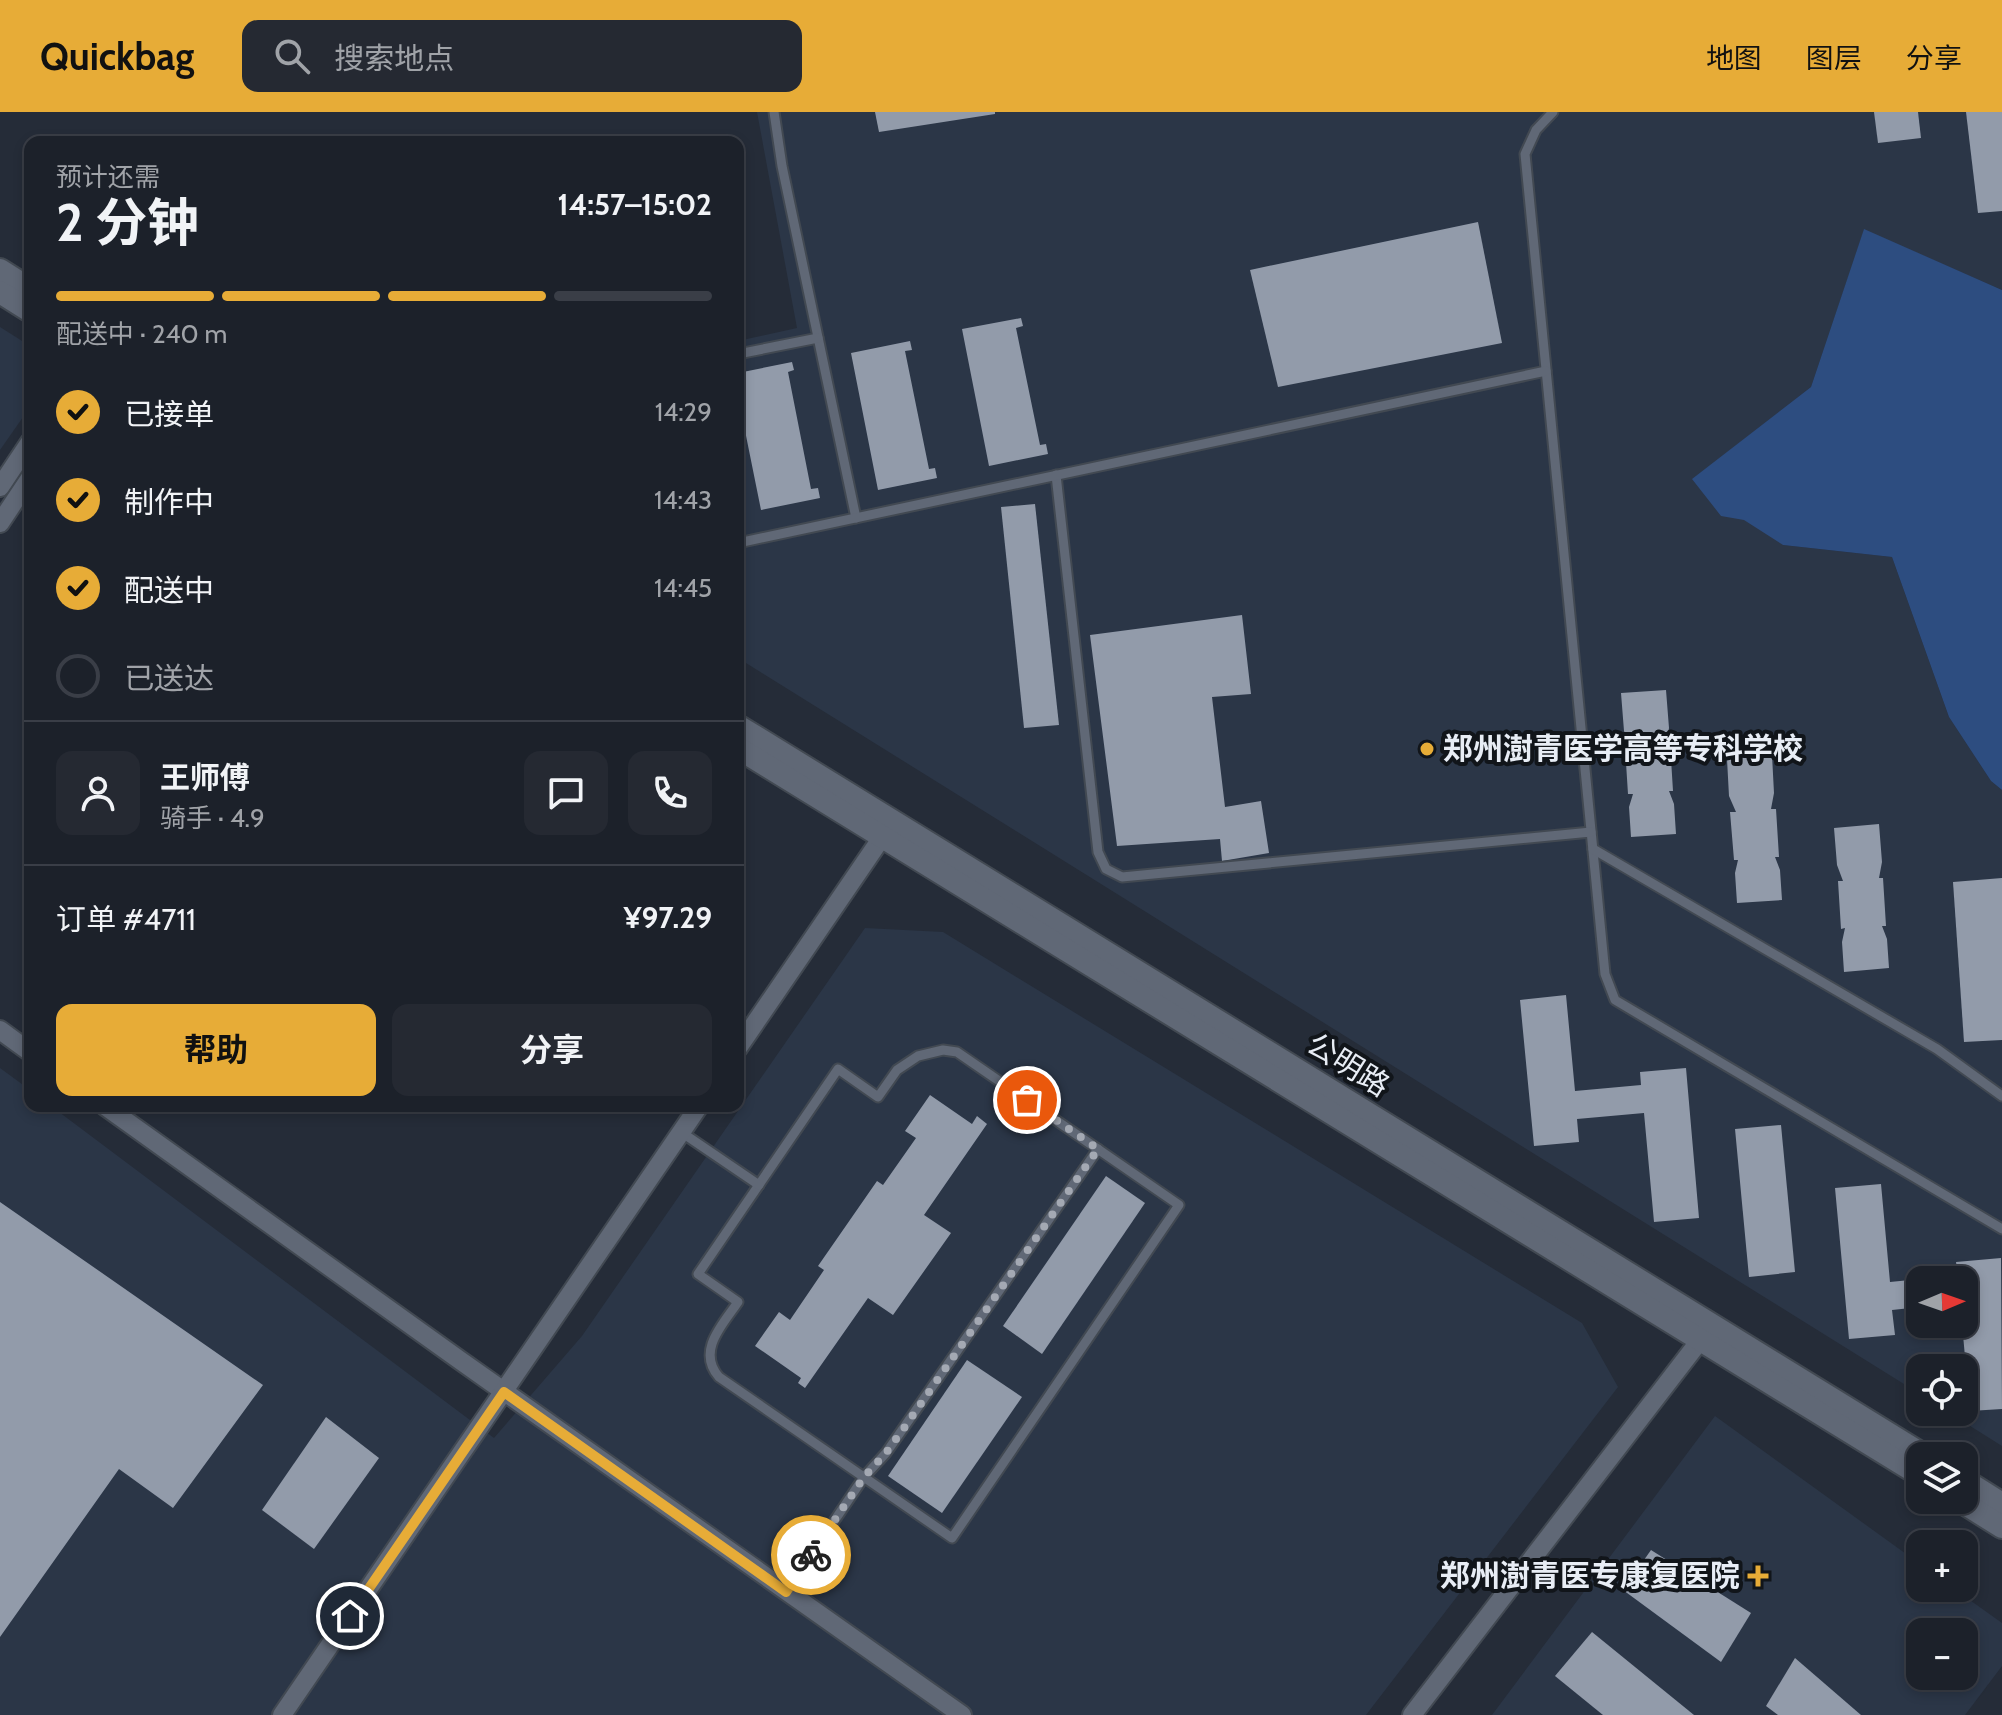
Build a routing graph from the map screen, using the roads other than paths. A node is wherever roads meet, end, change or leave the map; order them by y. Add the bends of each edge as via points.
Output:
1 (774, 112) edge
2 (1553, 112) edge
3 (0, 270) edge
4 (24, 285) edge
5 (0, 292) edge
6 (24, 307) edge
7 (818, 338) junction
8 (744, 353) edge
9 (1546, 371) junction
10 (24, 451) edge
11 (1056, 475) junction
12 (0, 487) edge
13 (24, 487) edge
14 (856, 518) junction
15 (0, 523) edge
16 (744, 542) edge
17 (744, 730) edge
18 (744, 751) edge
19 (887, 829) junction
20 (1591, 832) junction
21 (1593, 849) junction
22 (0, 1030) edge
23 (744, 1039) edge
24 (24, 1048) edge
25 (2002, 1096) edge
26 (113, 1112) edge
27 (695, 1112) edge
28 (681, 1132) junction
29 (1098, 1149) junction
30 (759, 1185) junction
31 (2002, 1229) edge
32 (1706, 1332) junction
33 (504, 1392) junction
34 (1906, 1445) edge
35 (1906, 1466) edge
36 (864, 1477) junction
37 (1978, 1489) edge
38 (2002, 1504) edge
39 (1978, 1512) edge
40 (2002, 1527) edge
41 (786, 1592) junction
42 (282, 1715) edge
43 (962, 1715) edge
44 (1412, 1715) edge

1 - 7 lane
2 - 9 lane via 1536,130 1525,154
3 - 4 street
5 - 6 street
7 - 8 lane
7 - 14 lane
9 - 11 lane
9 - 20 lane
10 - 12 street
11 - 14 lane
11 - 20 lane via 1098,852 1106,869 1122,877
13 - 15 street
14 - 16 lane
17 - 19 street, 公明路
18 - 19 street, 公明路
19 - 23 street
19 - 32 street, 公明路
20 - 21 lane
21 - 25 lane via 1937,1049
21 - 31 lane via 1605,974 1615,1000
22 - 24 street
26 - 33 street
27 - 28 street
28 - 30 lane
28 - 33 street
29 - 30 lane via 957,1052 943,1050 918,1056 897,1070 878,1097 838,1069
29 - 36 lane
29 - 36 lane via 1179,1205 952,1538
30 - 36 lane via 698,1274 738,1302 711,1342 710,1364 719,1377
32 - 34 street, 公明路
32 - 35 street, 公明路
32 - 44 street
33 - 41 street
33 - 42 street
36 - 41 lane
37 - 38 street
39 - 40 street
41 - 43 street

